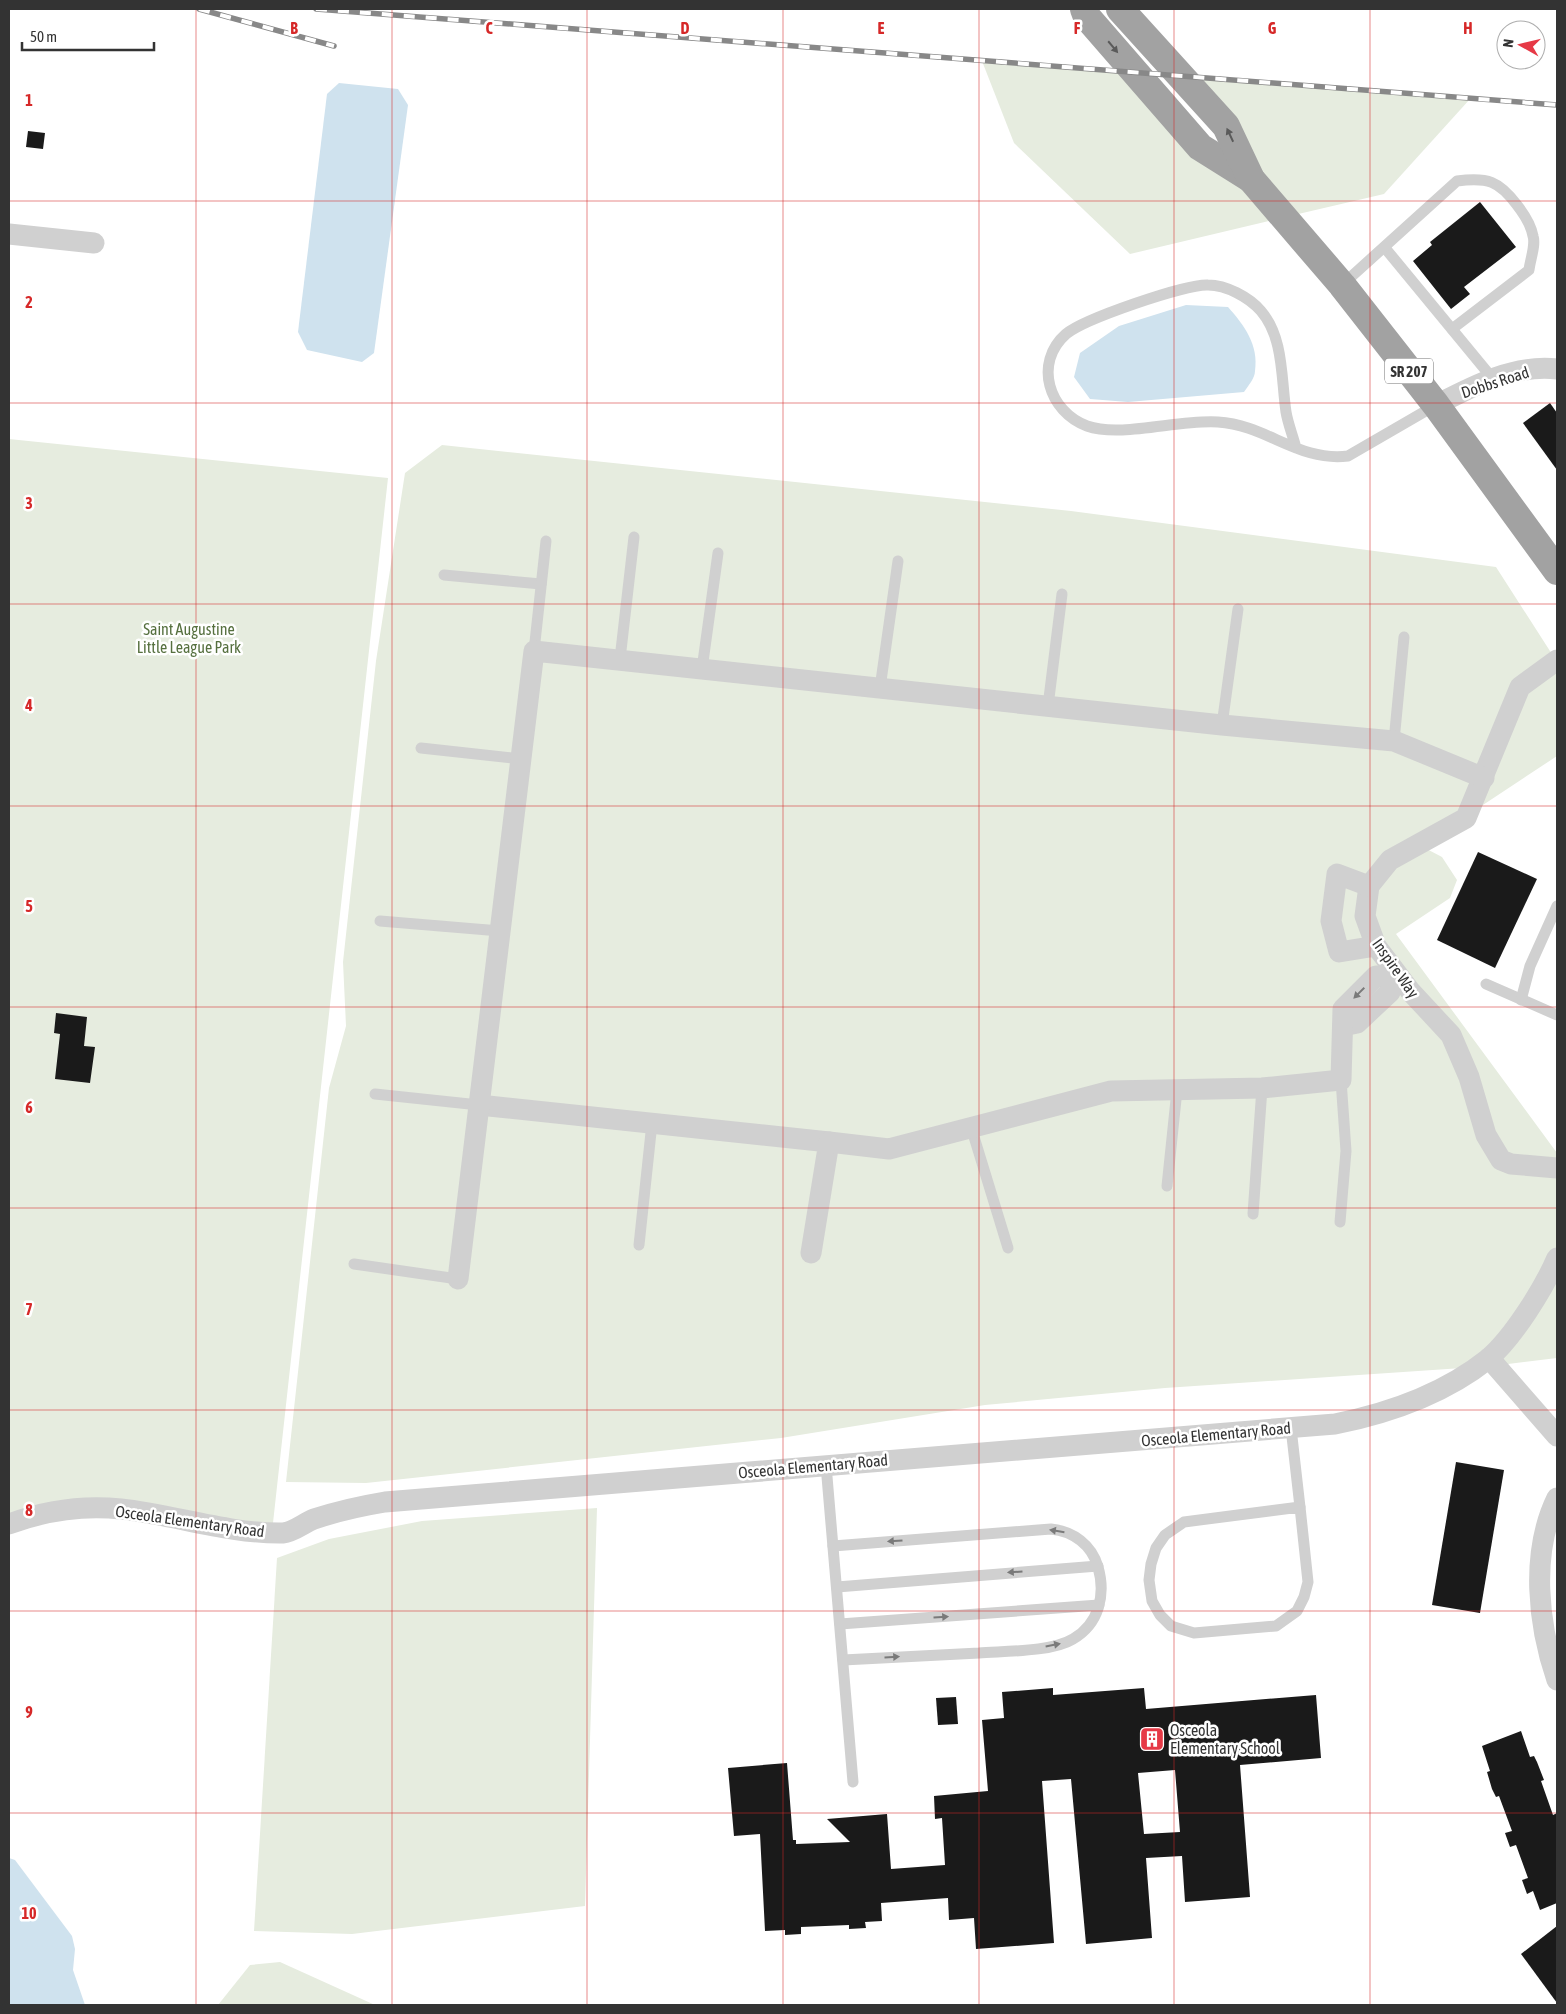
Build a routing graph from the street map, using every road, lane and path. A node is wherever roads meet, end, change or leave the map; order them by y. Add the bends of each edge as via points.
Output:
1 (1084, 9) edge
2 (1120, 9) edge
3 (1251, 179) junction
4 (9, 234) edge
5 (94, 243) dead end
6 (1385, 248) junction
7 (1342, 285) junction
8 (1452, 329) junction
9 (1557, 369) edge
10 (1493, 379) junction
11 (1436, 405) junction
12 (1296, 448) junction
13 (634, 537) dead end
14 (546, 541) dead end
15 (718, 553) dead end
16 (898, 561) dead end
17 (1557, 571) edge
18 (444, 575) dead end
19 (541, 584) junction
20 (1062, 594) dead end
21 (1238, 610) dead end
22 (1404, 637) dead end
23 (534, 651) junction
24 (620, 659) junction
25 (1557, 660) edge
26 (702, 669) junction
27 (880, 688) junction
28 (1048, 706) junction
29 (1222, 725) junction
30 (1394, 741) junction
31 (421, 748) dead end
32 (521, 759) junction
33 (1484, 778) junction
34 (1369, 886) junction
35 (1557, 906) edge
36 (380, 921) dead end
37 (500, 931) junction
38 (1376, 946) junction
39 (1393, 974) junction
40 (1486, 984) dead end
41 (1521, 1000) junction
42 (1557, 1015) edge
43 (1342, 1080) junction
44 (1262, 1088) junction
45 (1177, 1090) junction
46 (374, 1094) dead end
47 (479, 1105) junction
48 (652, 1123) junction
49 (971, 1127) junction
50 (829, 1142) junction
51 (1557, 1168) edge
52 (1167, 1186) dead end
53 (1252, 1214) dead end
54 (1340, 1222) dead end
55 (638, 1246) dead end
56 (1008, 1248) dead end
57 (812, 1254) dead end
58 (1557, 1258) edge
59 (354, 1264) dead end
60 (458, 1279) joint
61 (1489, 1358) junction
62 (1291, 1428) junction
63 (1557, 1436) edge
64 (826, 1465) junction
65 (1557, 1498) edge
66 (1300, 1508) junction
67 (9, 1524) edge
68 (833, 1546) junction
69 (1098, 1566) junction
70 (837, 1587) junction
71 (1099, 1605) junction
72 (840, 1624) junction
73 (843, 1660) junction
74 (1557, 1680) edge
75 (853, 1782) dead end

1 -> 3 highway, SR 207 via 1087,17 1200,147
3 -> 2 highway, SR 207 via 1226,126
3 - 7 highway, SR 207
4 - 5 street
6 - 7 lane
6 - 8 lane
6 - 8 lane via 1457,182 1480,180 1504,188 1526,217 1534,237 1529,270
7 - 11 highway, SR 207
8 - 10 lane
9 - 10 street, Dobbs Road via 1527,369
10 - 11 street, Dobbs Road
11 - 12 lane via 1348,456 1311,455
11 - 17 highway, SR 207
12 - 12 lane via 1257,431 1220,422 1190,422 1149,428 1087,426 1056,403 1049,387 1048,368 1053,353 1066,335 1092,320 1190,286 1209,284 1244,296 1261,310 1271,325 1278,346 1286,414
13 - 24 lane
14 - 19 lane
15 - 26 lane
16 - 27 lane
18 - 19 lane
19 - 23 lane
20 - 28 lane
21 - 29 lane
22 - 30 lane
23 - 24 street
23 - 32 street
24 - 26 street
25 - 33 street via 1520,687
26 - 27 street
27 - 28 street
28 - 29 street
29 - 30 street
30 - 33 street
31 - 32 lane
32 - 37 street
33 - 34 street via 1466,818 1390,860
34 - 38 street, Inspire Way via 1365,916
34 - 38 street via 1337,874 1331,921 1339,952
35 - 41 lane via 1530,966
36 - 37 lane
37 - 47 street
38 - 39 street, Inspire Way
39 - 43 street via 1390,992 1357,1023 1344,1026
39 - 51 street, Inspire Way via 1451,1035 1468,1076 1486,1135 1501,1160 1511,1164
40 - 41 lane
41 - 42 lane
43 - 44 street
43 - 54 lane via 1346,1151
44 - 45 street
44 - 53 lane
45 - 49 street via 1111,1091
45 - 52 lane
46 - 47 lane
47 - 48 street
47 - 60 street
48 - 50 street
48 - 55 lane
49 - 50 street via 889,1149
49 - 56 lane
50 - 57 street
58 - 61 street, Osceola Elementary Road via 1533,1303
59 - 60 lane
61 - 62 street, Osceola Elementary Road via 1457,1380 1404,1406 1335,1424
61 - 63 street
62 - 64 street, Osceola Elementary Road
62 - 66 lane
64 - 67 street, Osceola Elementary Road via 385,1502 312,1520 286,1533 246,1530 120,1509 68,1509
64 - 68 lane
65 - 74 street via 1546,1533 1540,1593 1543,1627
66 - 66 lane via 1184,1522 1171,1530 1156,1548 1150,1564 1152,1601 1160,1615 1171,1626 1194,1633 1276,1626 1291,1617 1304,1597 1308,1582
69 -> 68 lane via 1081,1540 1067,1532 1051,1529
68 - 70 lane
69 -> 70 lane
69 - 71 lane via 1102,1594
70 - 72 lane
72 -> 71 lane
73 -> 71 lane via 1030,1650 1064,1643 1090,1625
72 - 73 lane
73 - 75 lane

